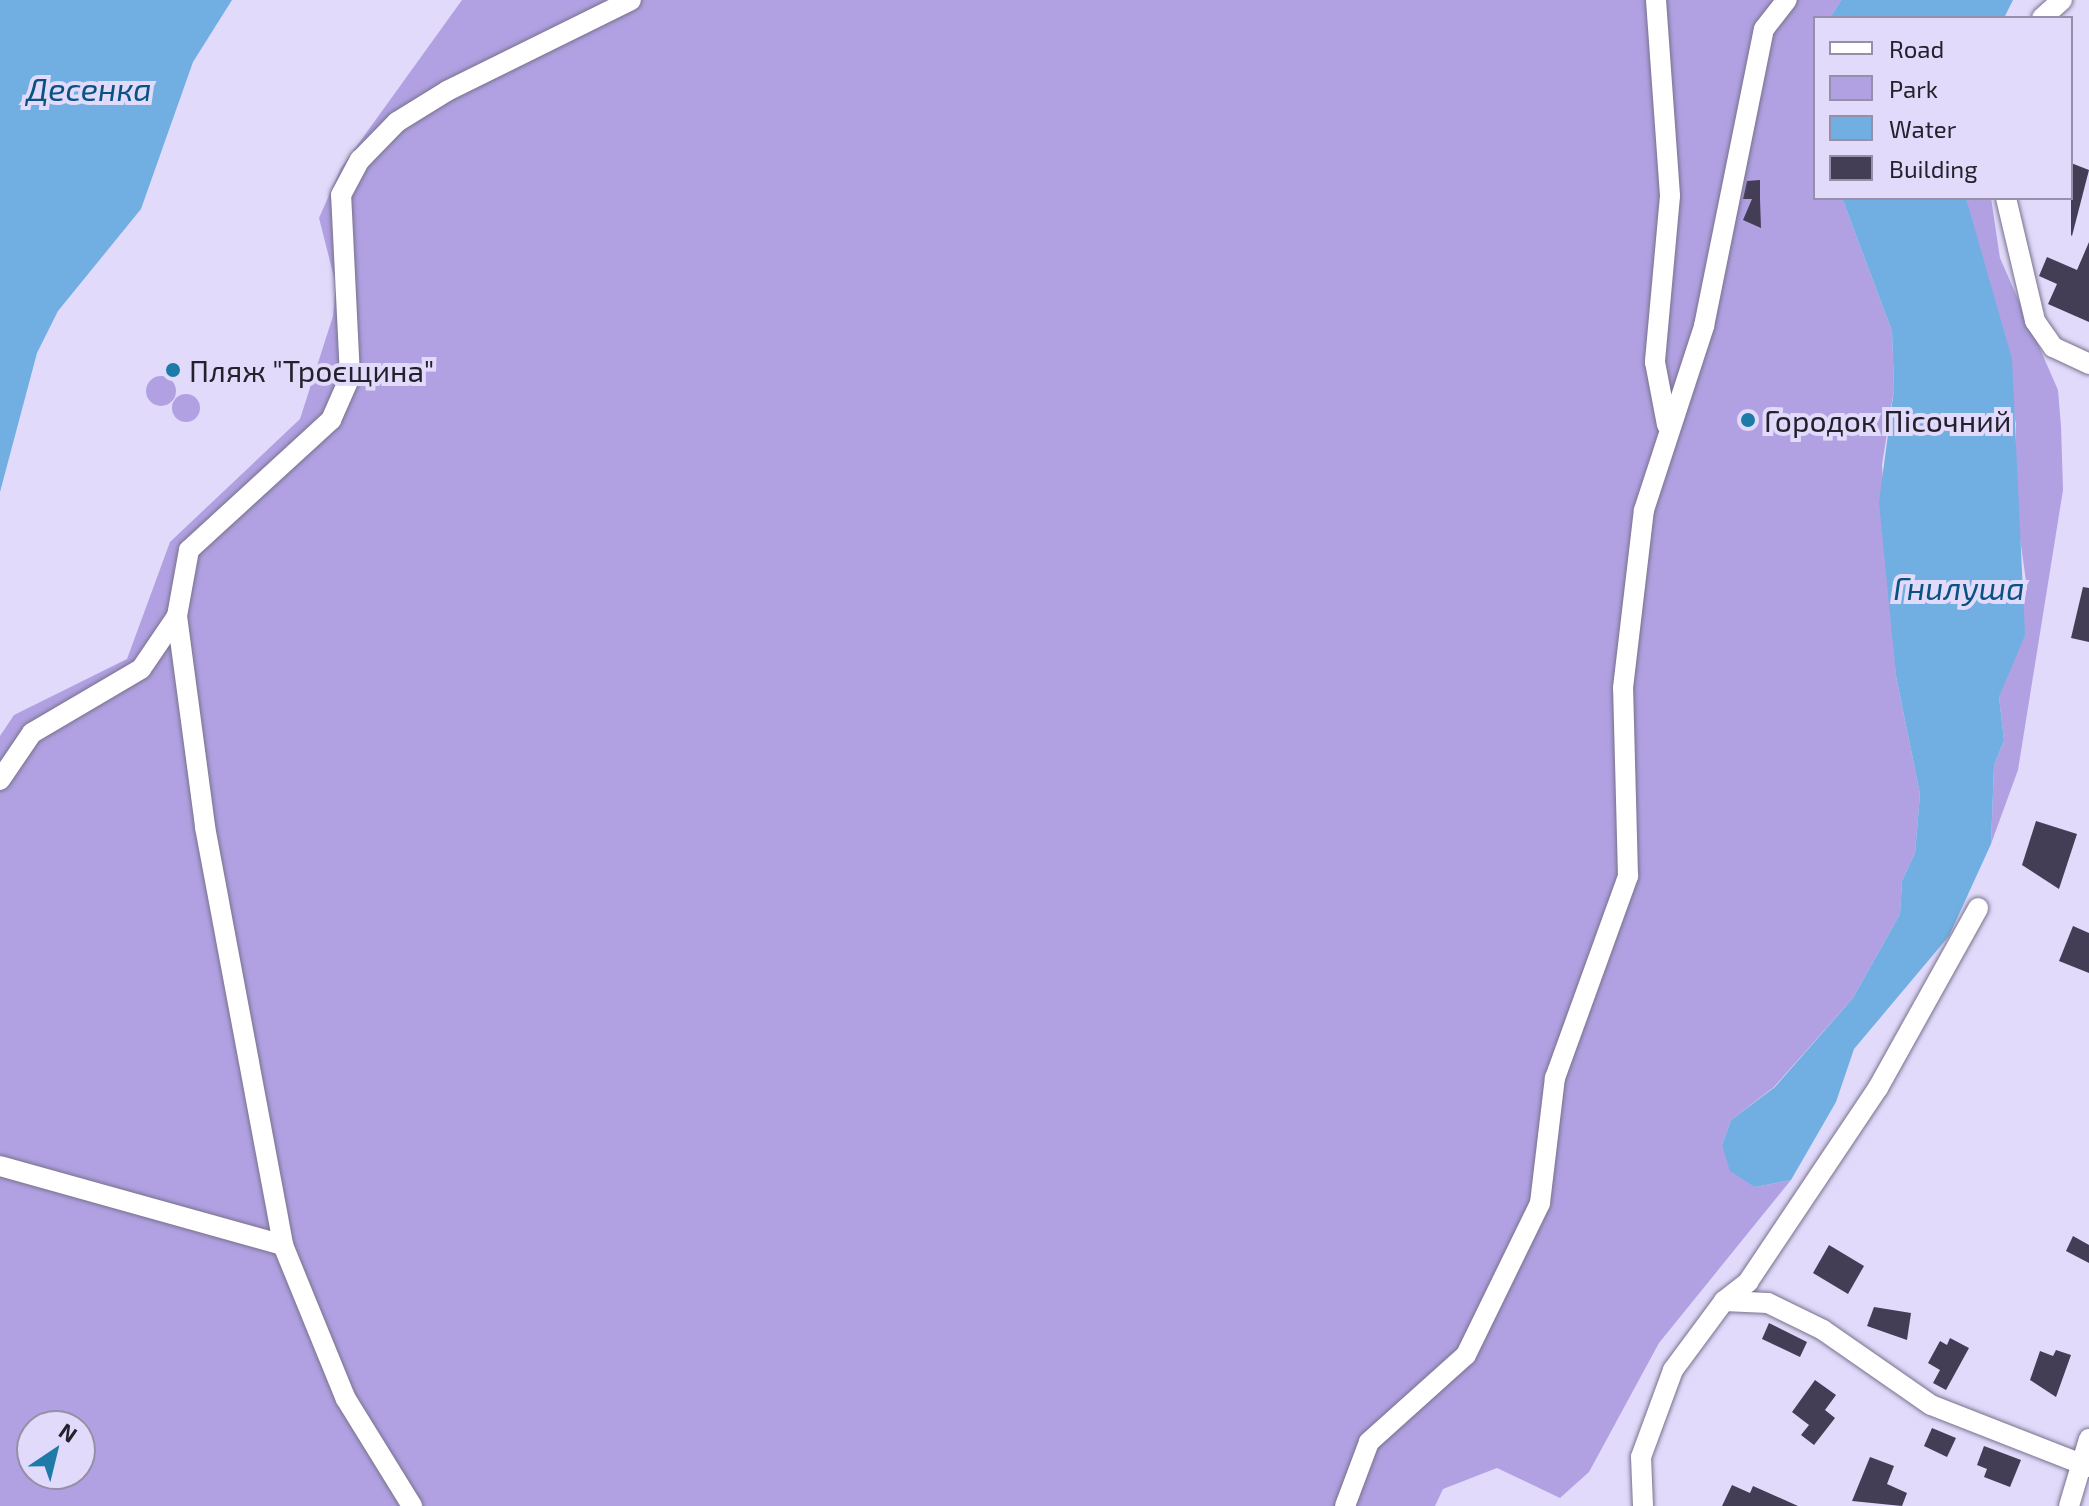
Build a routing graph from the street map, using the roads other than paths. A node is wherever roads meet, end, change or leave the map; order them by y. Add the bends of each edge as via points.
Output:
1 (631, 0) edge
2 (1656, 0) edge
3 (1787, 0) edge
4 (2062, 0) edge
5 (2044, 16) edge
6 (2006, 200) edge
7 (2089, 364) edge
8 (1667, 425) junction
9 (177, 616) junction
10 (0, 780) edge
11 (1978, 908) dead end
12 (0, 1166) edge
13 (283, 1245) junction
14 (1724, 1301) junction
15 (2089, 1439) edge
16 (2084, 1466) edge
17 (412, 1506) edge
18 (1345, 1506) edge
19 (1643, 1506) edge
20 (2069, 1506) edge

1 - 9 street via 447,91 397,122 360,160 341,195 338,237 350,377 331,420 189,550
2 - 8 street via 1670,196 1655,362
3 - 8 street via 1764,29 1704,326
4 - 5 street
6 - 7 street via 2035,321 2053,347
8 - 18 street via 1644,510 1623,688 1628,876 1555,1078 1540,1203 1466,1355 1369,1442
9 - 10 street via 141,669 32,733
9 - 13 street via 205,827
11 - 14 street via 1878,1088 1748,1282
12 - 13 street
13 - 17 street via 346,1399
14 - 16 street via 1759,1300 1805,1320 1931,1405
14 - 19 street via 1661,1394 1641,1457
15 - 16 street
16 - 20 street

